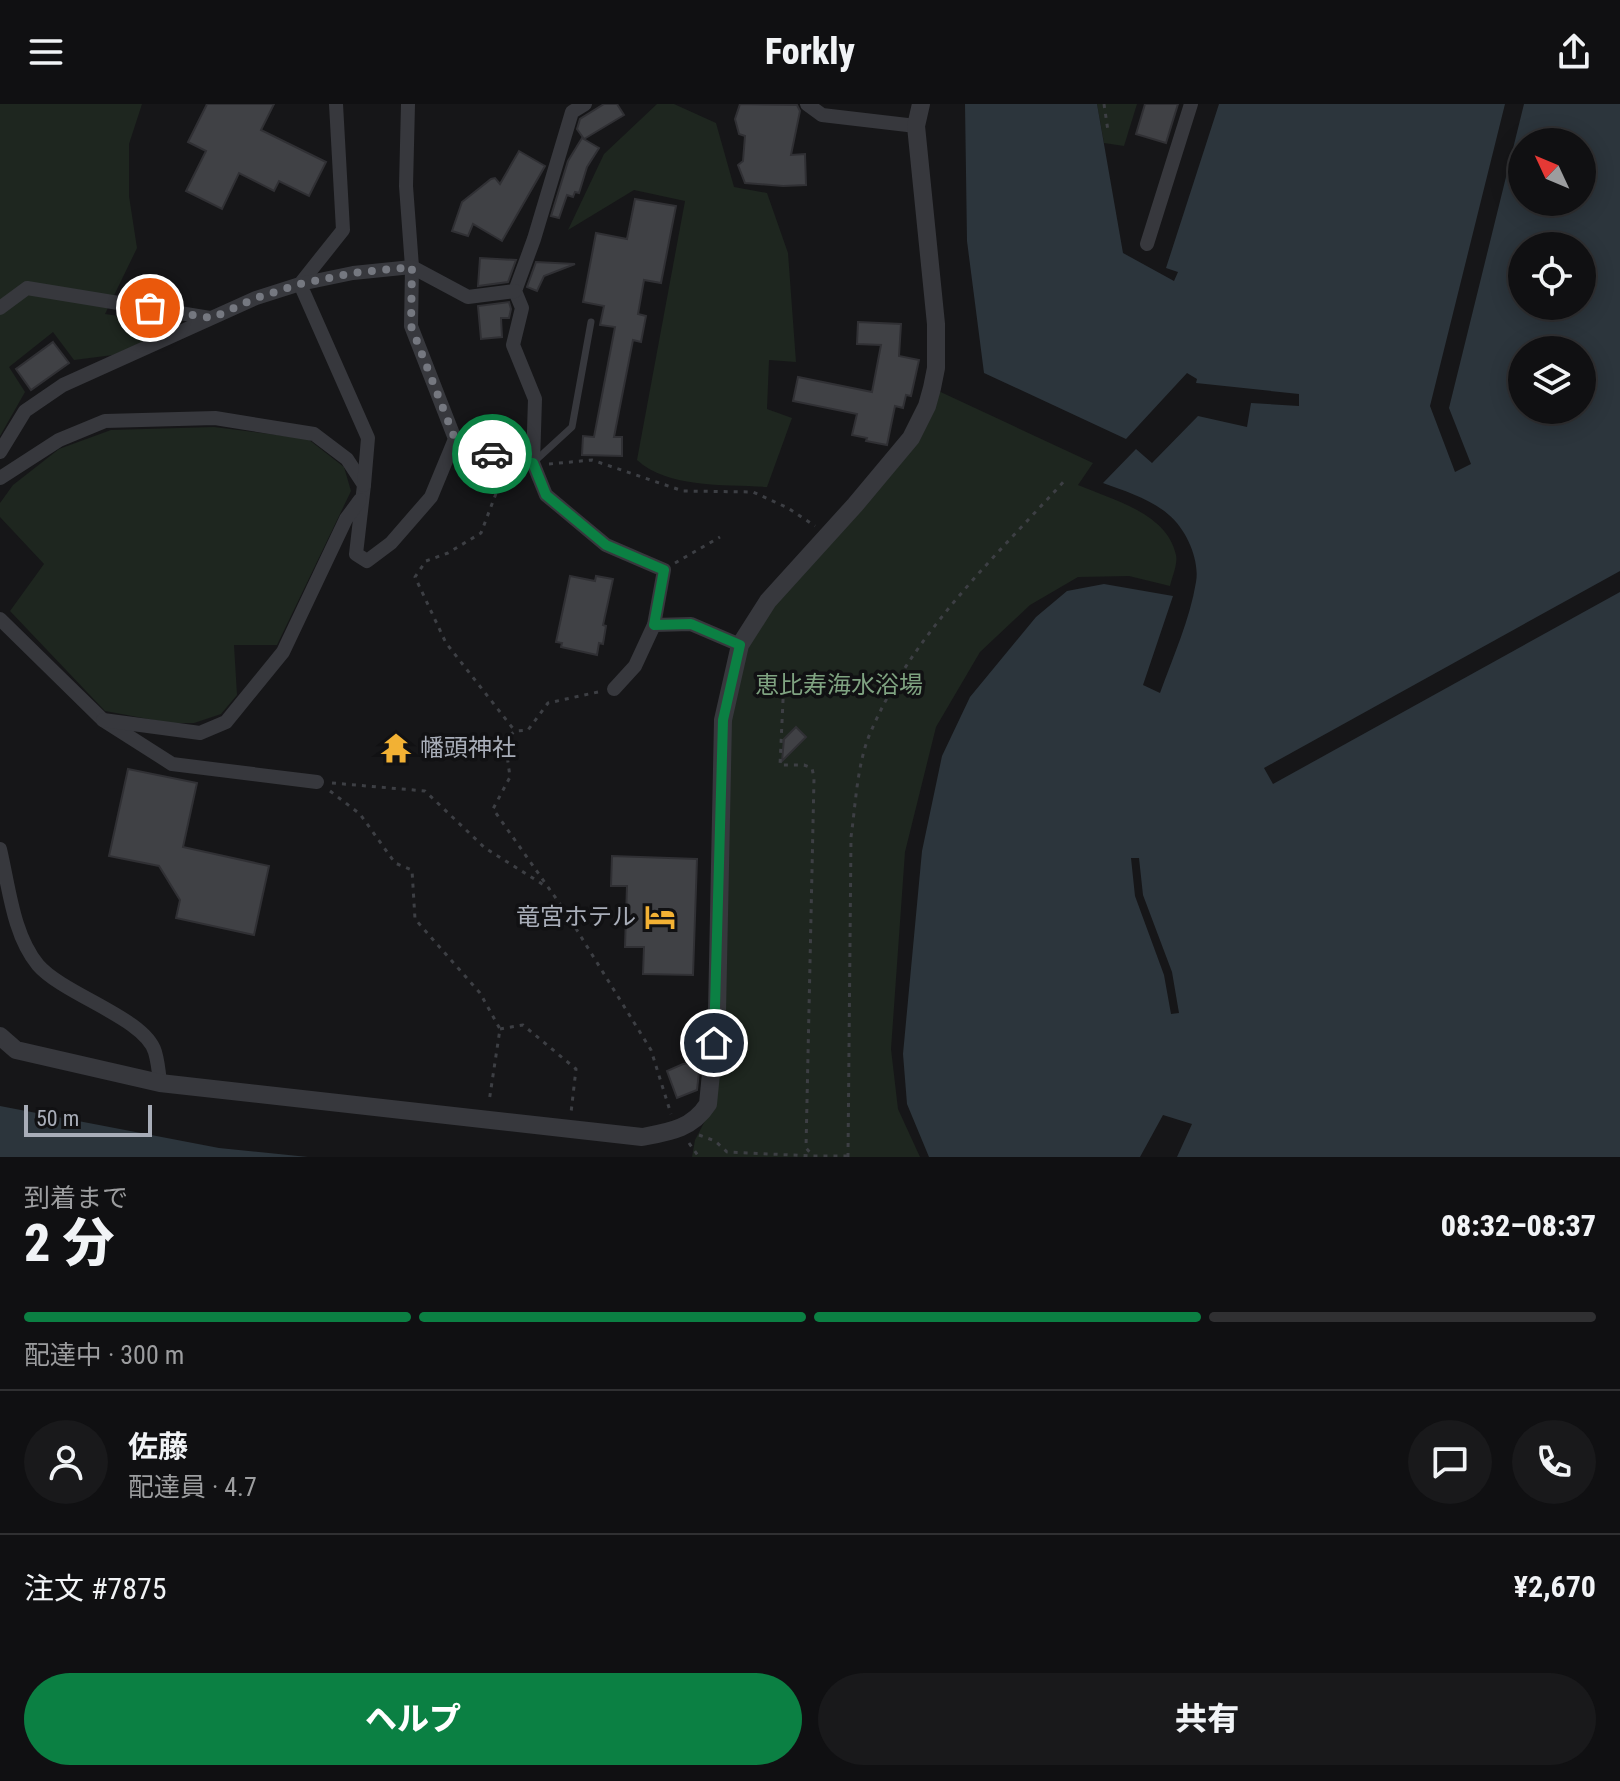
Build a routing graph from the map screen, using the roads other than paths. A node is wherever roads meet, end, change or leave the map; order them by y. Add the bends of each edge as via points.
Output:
1 (336, 104) edge
2 (408, 104) edge
3 (585, 104) edge
4 (807, 104) edge
5 (921, 104) edge
6 (1191, 104) edge
7 (916, 126) junction
8 (1147, 244) dead end
9 (412, 267) junction
10 (300, 284) junction
11 (515, 291) junction
12 (0, 308) edge
13 (212, 318) junction
14 (591, 322) dead end
15 (455, 439) junction
16 (0, 452) edge
17 (535, 467) junction
18 (0, 478) edge
19 (363, 491) junction
20 (0, 619) edge
21 (654, 625) junction
22 (740, 645) junction
23 (614, 689) road end
24 (103, 720) junction
25 (317, 782) road end
26 (0, 849) edge
27 (0, 1036) edge
28 (160, 1083) junction

1 - 10 street via 343,230
2 - 9 street via 406,186
3 - 11 street via 572,112
4 - 7 street via 822,115
5 - 7 street
6 - 8 street
7 - 22 street via 936,324 936,368 927,406 911,438 768,601
9 - 10 street
9 - 11 street via 468,297
9 - 15 street via 411,326
10 - 13 street
10 - 19 street via 368,438
11 - 17 street via 522,308 513,345 535,399
12 - 13 street via 27,288
13 - 16 street via 63,385 25,411
14 - 17 lane via 572,427
15 - 17 street
15 - 19 street via 431,497 391,543 367,561 356,554
17 - 21 street via 546,495 606,545 664,570
18 - 19 street via 59,440 105,421 215,418 314,434 347,459
19 - 24 street via 283,652 226,722 200,733
20 - 24 street
21 - 22 street via 691,624
21 - 23 street via 635,666
22 - 28 street via 723,720 717,1012 708,1104 700,1116 681,1129 642,1137
24 - 25 street via 172,764
26 - 28 street via 24,944 40,968 139,1030 155,1050
27 - 28 street via 16,1050

